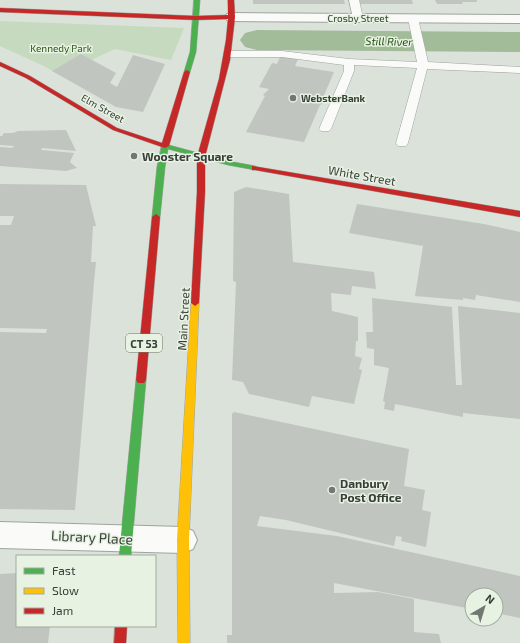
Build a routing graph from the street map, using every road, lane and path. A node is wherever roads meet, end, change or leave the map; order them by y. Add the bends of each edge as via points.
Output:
1 (197, 0) edge
2 (231, 0) edge
3 (354, 0) edge
4 (0, 10) edge
5 (232, 17) junction
6 (196, 18) junction
7 (358, 18) junction
8 (520, 19) edge
9 (415, 25) junction
10 (229, 54) junction
11 (349, 62) junction
12 (0, 64) edge
13 (423, 64) junction
14 (520, 70) edge
15 (325, 129) dead end
16 (402, 143) dead end
17 (165, 146) junction
18 (201, 157) junction
19 (520, 214) edge
20 (0, 535) edge
21 (183, 540) junction
22 (125, 548) edge
23 (121, 627) edge
24 (120, 643) edge
25 (184, 643) edge

1 - 6 main road, CT 53
2 - 5 main road, Main Street
3 - 7 lane
4 - 6 main road, Crosby Street
5 - 6 main road, Crosby Street
5 - 7 street, Crosby Street
5 - 10 main road, Main Street
6 - 17 main road, CT 53 via 193,52
7 - 9 street, Crosby Street
8 - 9 street, Crosby Street
9 - 13 lane
10 - 11 lane via 282,54
10 - 18 main road, Main Street
11 - 13 lane
11 - 15 lane via 349,71
12 - 17 main road, Elm Street via 28,77 115,129
13 - 14 lane
13 - 16 lane
17 - 18 main road, Elm Street
17 - 22 main road, CT 53
18 - 19 main road, White Street
18 - 21 main road, Main Street
20 - 22 street, Library Place via 77,536
21 - 22 street, Library Place
21 - 25 main road, Main Street
23 - 24 main road

